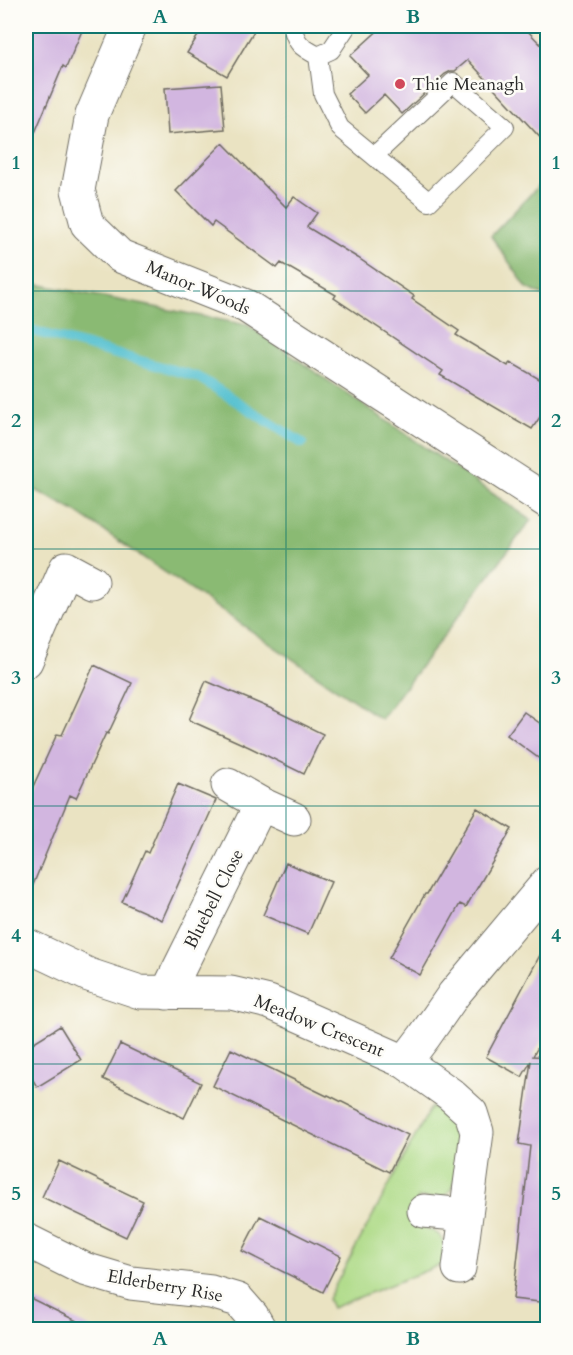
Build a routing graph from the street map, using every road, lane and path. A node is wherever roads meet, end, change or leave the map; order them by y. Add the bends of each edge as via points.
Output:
1 (130, 26) edge
2 (292, 26) edge
3 (347, 26) edge
4 (318, 56) junction
5 (374, 156) junction
6 (547, 502) edge
7 (92, 582) dead end
8 (26, 661) edge
9 (228, 785) dead end
10 (261, 804) junction
11 (294, 819) dead end
12 (548, 882) edge
13 (26, 945) edge
14 (167, 993) junction
15 (405, 1062) junction
16 (424, 1211) dead end
17 (466, 1215) junction
18 (26, 1240) edge
19 (459, 1268) dead end
20 (260, 1329) edge

1 - 6 street, Manor Woods via 92,115 78,190 87,224 120,256 246,306
2 - 4 lane via 304,49
3 - 4 lane via 331,50
4 - 5 lane via 323,94 340,128
5 - 5 lane via 453,82 505,126 429,202
7 - 8 street via 66,568
9 - 10 street
10 - 11 street
10 - 14 street, Bluebell Close
12 - 15 street, Meadow Crescent via 454,994
13 - 14 street, Meadow Crescent via 90,975 140,992
14 - 15 street, Meadow Crescent via 231,993 269,1002
15 - 17 street, Meadow Crescent via 471,1113 477,1132
16 - 17 street
17 - 19 street, Meadow Crescent
18 - 20 street, Elderberry Rise via 84,1269 131,1283 211,1292 238,1300

